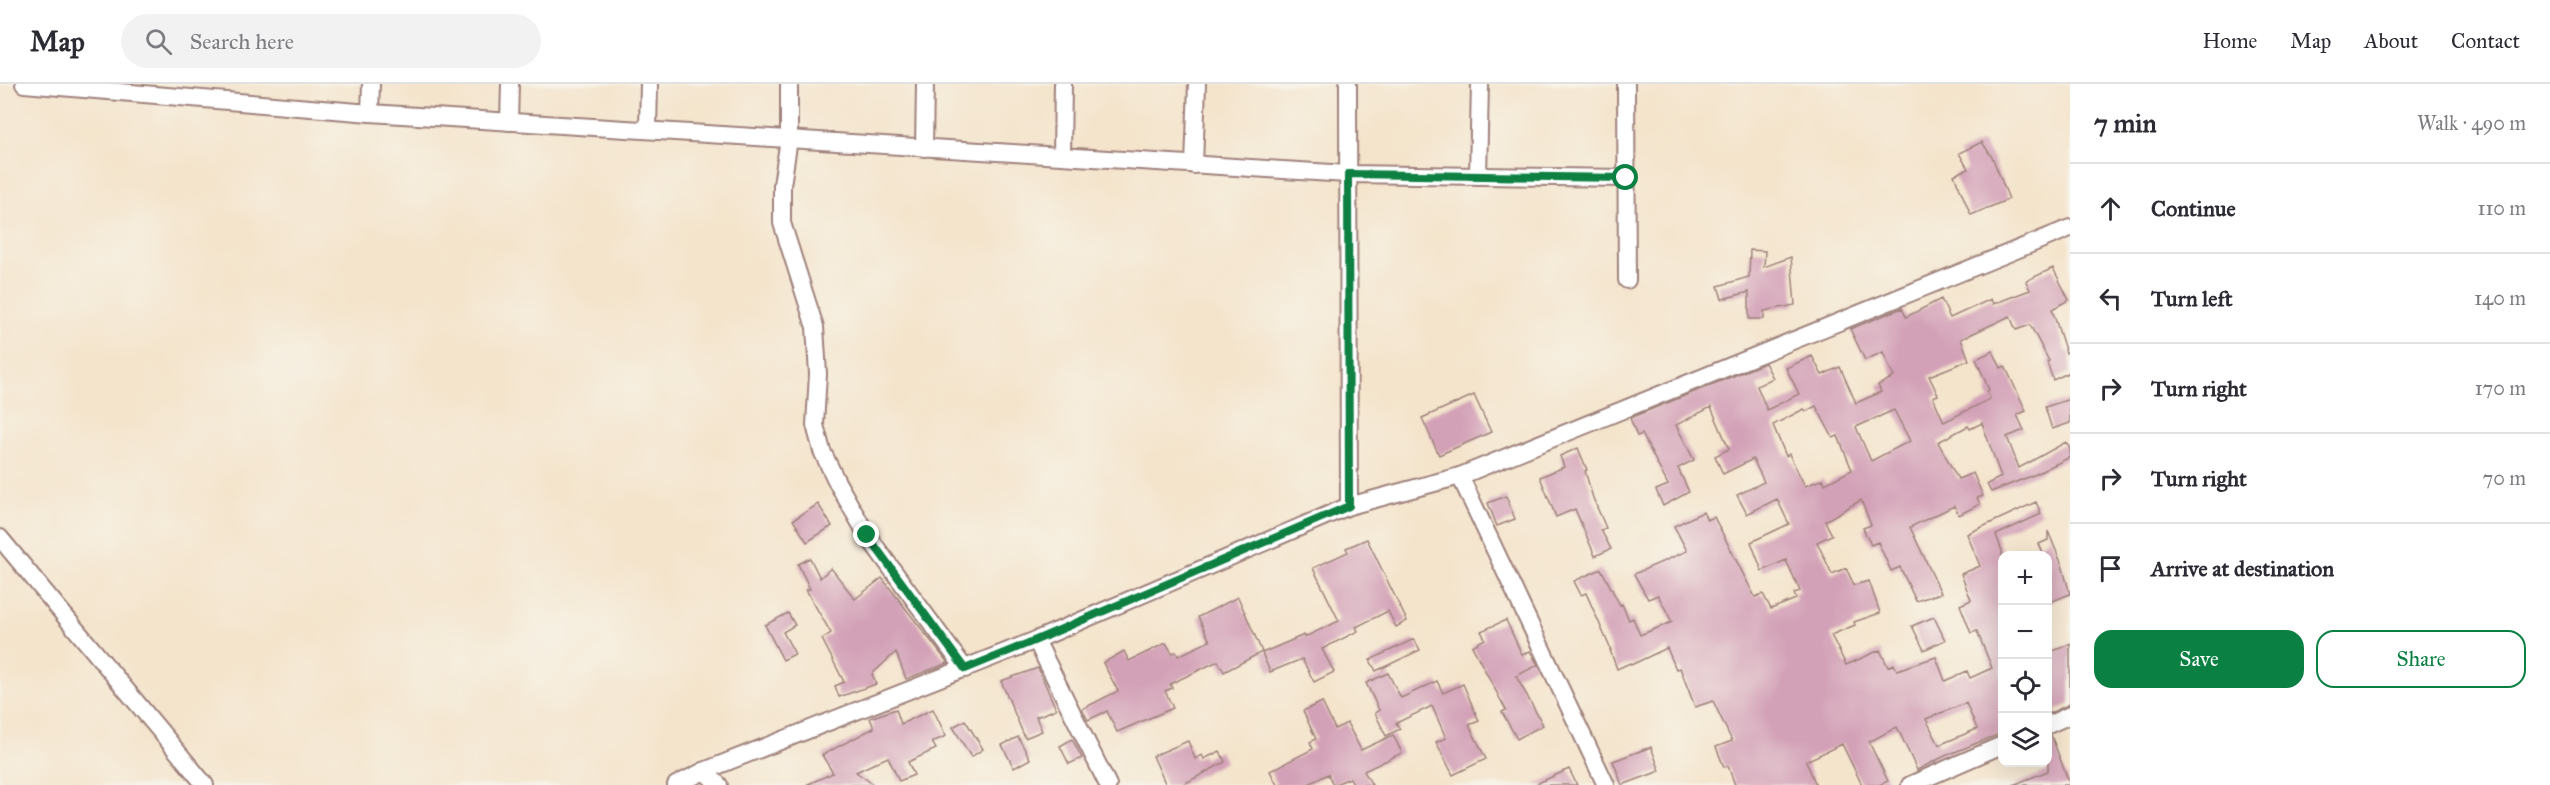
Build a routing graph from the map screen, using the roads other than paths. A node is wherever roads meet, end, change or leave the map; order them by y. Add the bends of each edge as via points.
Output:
1 (24, 84) edge
2 (229, 84) edge
3 (371, 84) edge
4 (510, 84) edge
5 (649, 84) edge
6 (789, 84) edge
7 (926, 84) edge
8 (1063, 84) edge
9 (1197, 84) edge
10 (1348, 84) edge
11 (1480, 84) edge
12 (1626, 84) edge
13 (88, 87) edge
14 (228, 101) junction
15 (370, 113) junction
16 (509, 122) junction
17 (648, 130) junction
18 (789, 139) junction
19 (924, 148) junction
20 (1062, 156) junction
21 (1194, 165) junction
22 (1348, 174) junction
23 (1478, 176) junction
24 (1626, 178) junction
25 (2070, 228) edge
26 (1627, 280) dead end
27 (1460, 476) junction
28 (1349, 506) junction
29 (0, 538) edge
30 (1036, 640) junction
31 (965, 669) junction
32 (2070, 715) edge
33 (2052, 723) edge
34 (1998, 747) edge
35 (704, 771) junction
36 (205, 785) edge
37 (676, 785) edge
38 (718, 785) edge
39 (1108, 785) edge
40 (1606, 785) edge
41 (1910, 785) edge

1 - 13 street
2 - 14 street
3 - 15 street
4 - 16 street
5 - 17 street
6 - 18 street
7 - 19 street
8 - 20 street
9 - 21 street
10 - 22 street
11 - 23 street
12 - 24 street
13 - 14 street
14 - 15 street
15 - 16 street
16 - 17 street
17 - 18 street
18 - 19 street
18 - 31 street via 782,186 782,223 815,327 815,425 822,451 867,535
19 - 20 street
20 - 21 street
21 - 22 street
22 - 23 street
22 - 28 street
23 - 24 street
24 - 26 street
25 - 27 street
27 - 28 street
27 - 40 street
28 - 30 street
29 - 36 street
30 - 31 street
30 - 39 street
31 - 35 street
32 - 33 street
34 - 41 street
35 - 37 street
35 - 38 street

